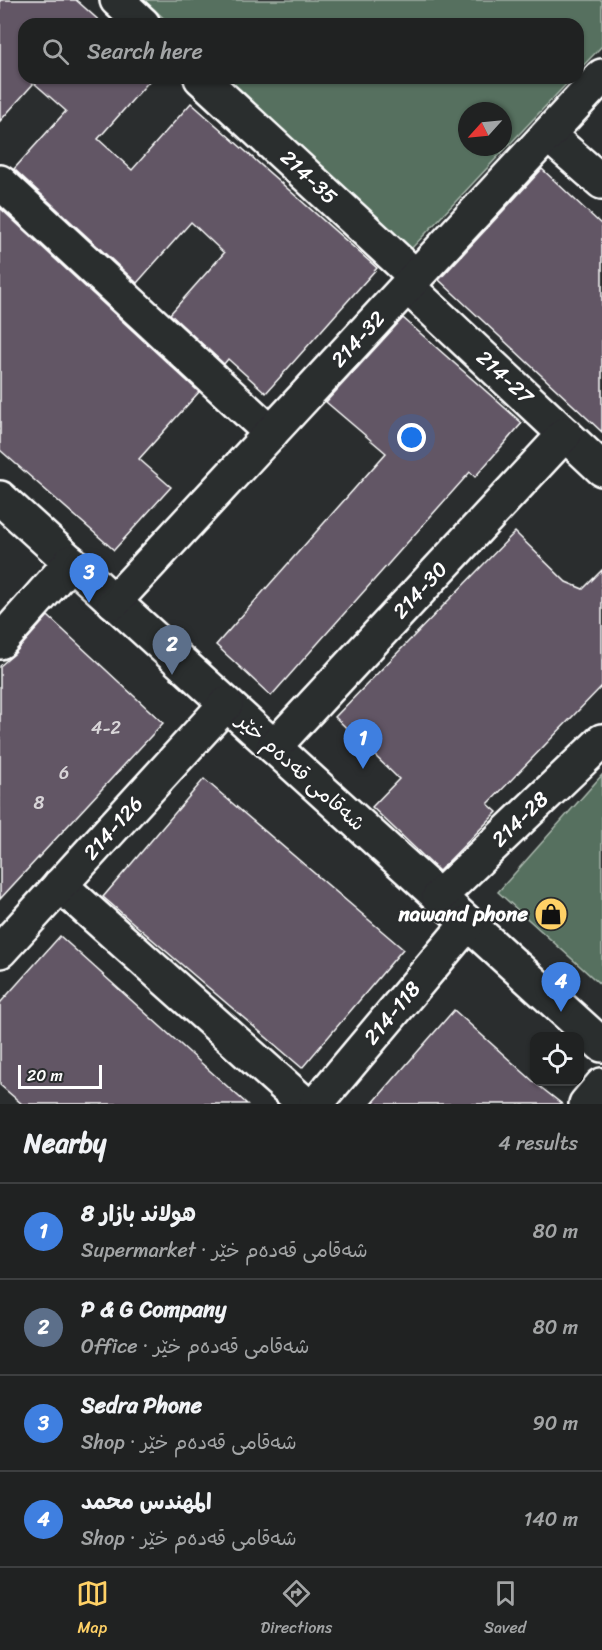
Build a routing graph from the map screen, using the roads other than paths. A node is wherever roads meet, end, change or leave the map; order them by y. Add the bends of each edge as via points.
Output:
1 (117, 0) edge
2 (136, 18) edge
3 (602, 76) edge
4 (207, 84) edge
5 (548, 135) junction
6 (0, 182) edge
7 (602, 182) edge
8 (411, 281) junction
9 (271, 433) junction
10 (565, 434) junction
11 (602, 469) edge
12 (0, 498) edge
13 (71, 562) junction
14 (114, 602) junction
15 (0, 642) edge
16 (226, 704) junction
17 (602, 741) edge
18 (274, 747) junction
19 (60, 885) junction
20 (439, 897) junction
21 (468, 923) junction
22 (0, 951) edge
23 (602, 1045) edge
24 (602, 1085) edge
25 (305, 1104) edge
26 (316, 1104) edge
27 (586, 1104) edge

1 - 2 street
3 - 5 street, 214-32
4 - 8 street, 214-35
5 - 7 street
5 - 8 street, 214-32
6 - 9 street
8 - 9 street, 214-32
8 - 10 street, 214-27
9 - 14 street, 214-32
10 - 11 street, 214-27
10 - 18 street, 214-30
12 - 13 street, شەقامی قەدەم خێر
13 - 14 street, شەقامی قەدەم خێر
13 - 15 street
14 - 16 street, شەقامی قەدەم خێر
16 - 18 street, شەقامی قەدەم خێر
16 - 19 street, 214-126
17 - 20 street, 214-28
18 - 20 street, شەقامی قەدەم خێر
19 - 22 street, 214-126
19 - 25 street
20 - 21 street, شەقامی قەدەم خێر
21 - 23 street, شەقامی قەدەم خێر
21 - 26 street, 214-118
24 - 27 street

